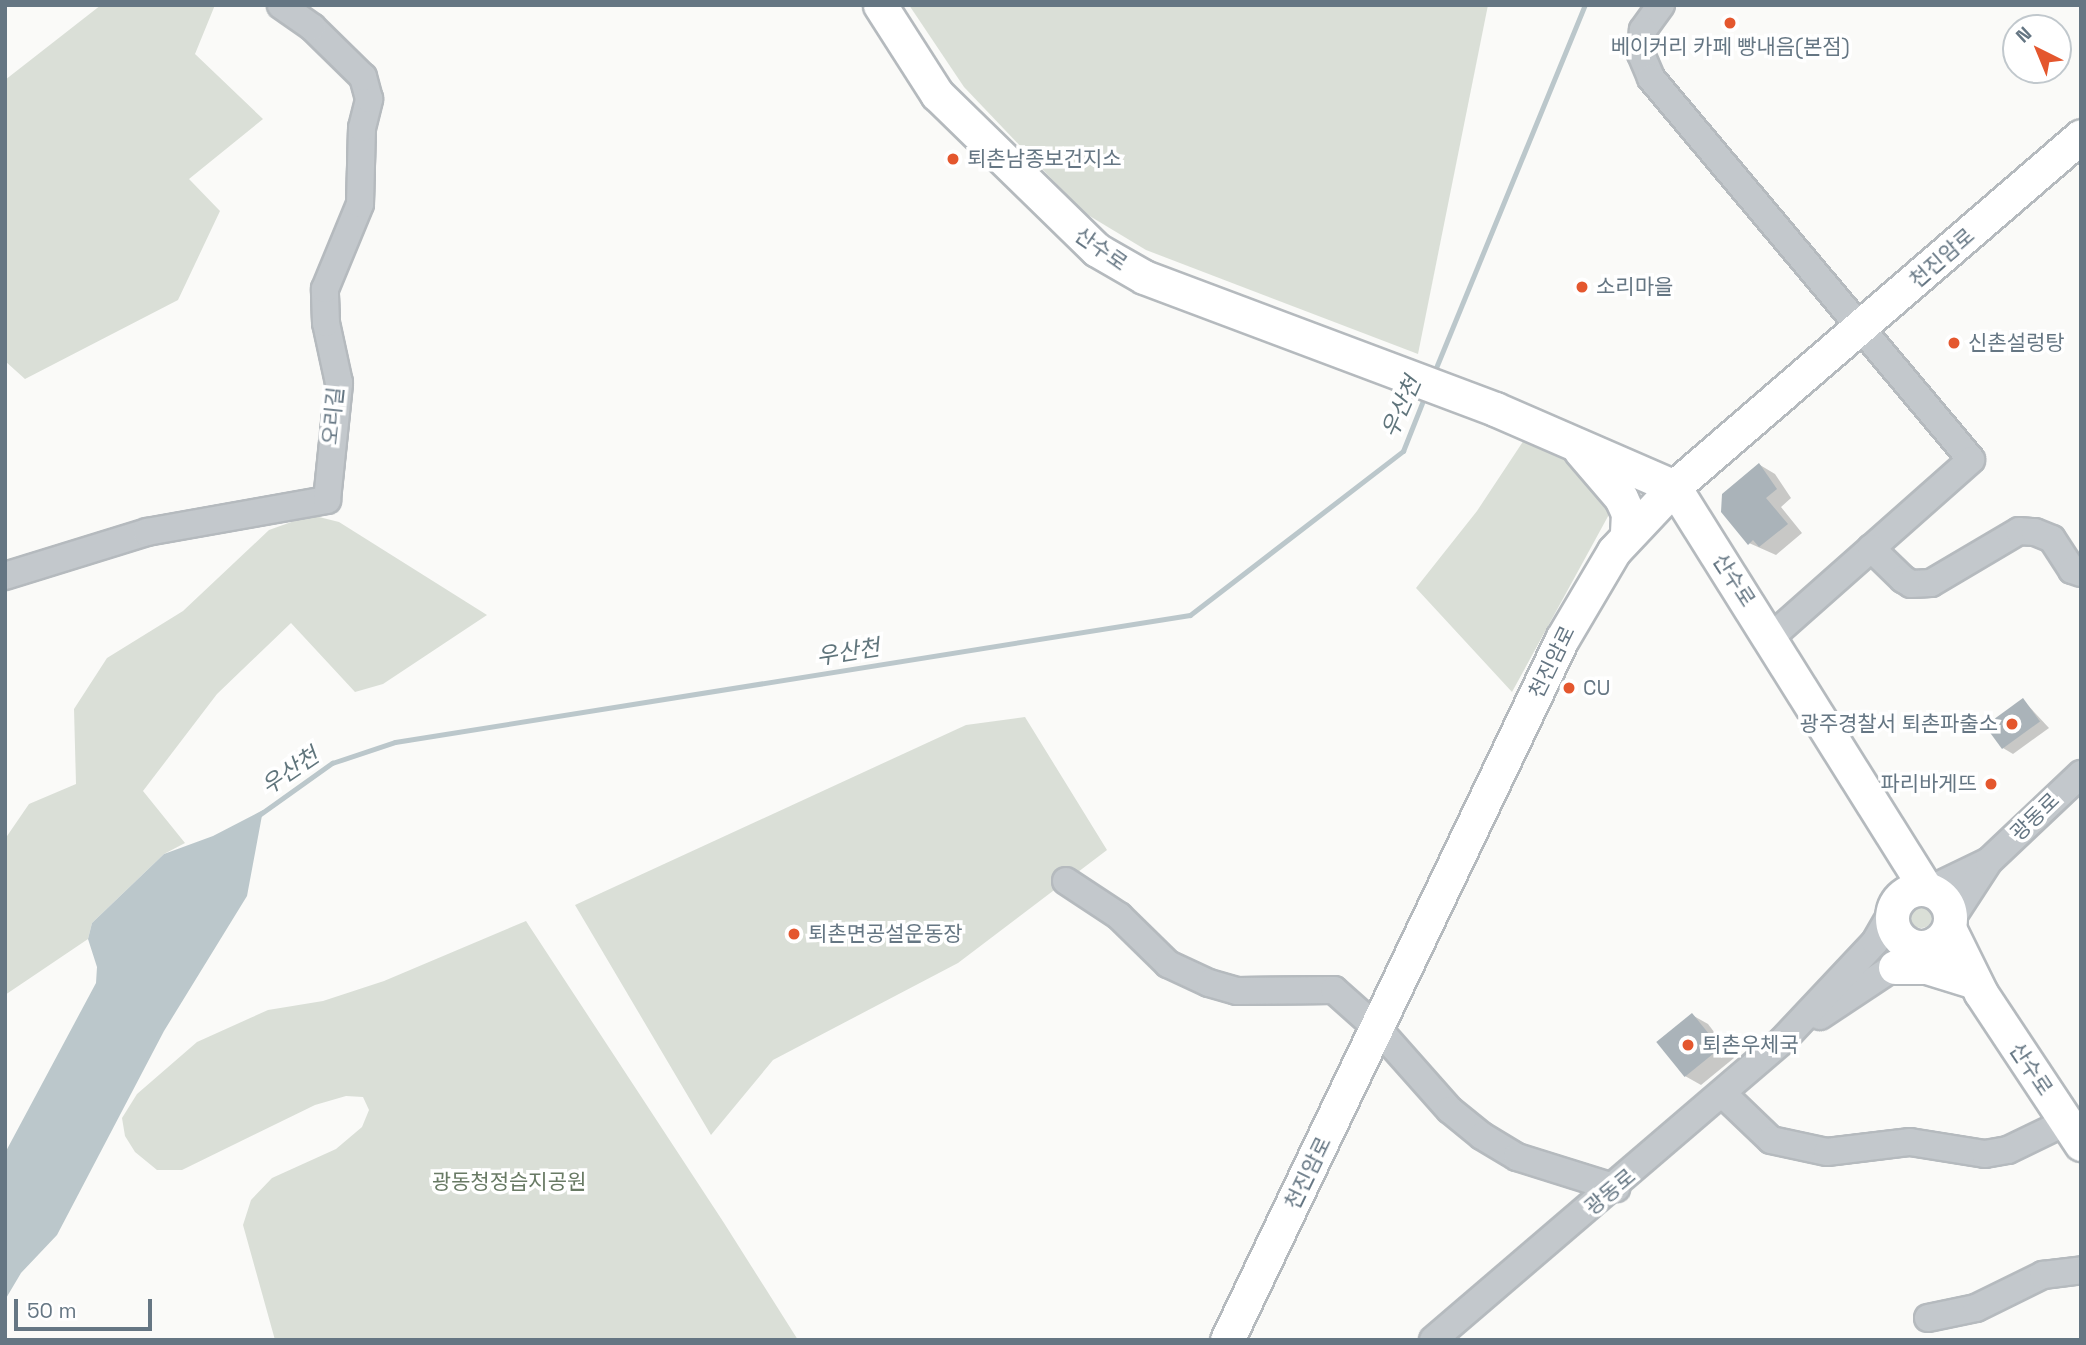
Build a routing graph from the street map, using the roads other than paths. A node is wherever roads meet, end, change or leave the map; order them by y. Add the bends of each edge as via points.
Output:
1 (281, 5) edge
2 (880, 5) edge
3 (1661, 5) edge
4 (2081, 136) edge
5 (1863, 328) junction
6 (1572, 440) junction
7 (1674, 487) junction
8 (1627, 533) junction
9 (1871, 548) junction
10 (2081, 573) edge
11 (5, 576) edge
12 (1771, 637) junction
13 (2080, 777) edge
14 (1894, 841) junction
15 (1989, 861) junction
16 (1066, 881) dead end
17 (1927, 889) junction
18 (1894, 908) junction
19 (1939, 935) junction
20 (1895, 967) junction
21 (1975, 986) junction
22 (1378, 1029) junction
23 (1783, 1041) junction
24 (1723, 1094) junction
25 (2074, 1133) edge
26 (1616, 1188) junction
27 (2081, 1270) edge
28 (1928, 1318) dead end
29 (1227, 1340) edge
30 (1433, 1340) edge

1 - 11 street, 오리길 via 312,27 363,77 369,100 362,128 360,204 325,289 339,383 327,500 147,532
2 - 6 main road, 산수로 via 937,93 1097,250 1144,277
3 - 5 street via 1643,30 1641,54 1651,78
4 - 5 main road, 천진암로
5 - 7 main road, 천진암로
5 - 9 street via 1971,460
6 - 7 main road
6 - 8 main road via 1621,498 1628,513
7 - 8 main road, 천진암로
7 - 12 main road, 산수로
8 - 22 main road, 천진암로 via 1562,639
9 - 10 street via 1911,584 1931,583 2019,531 2035,531 2052,539 2072,570
9 - 12 street
12 - 14 main road, 산수로
13 - 15 street, 광동로
14 - 17 main road, 산수로
14 - 18 main road
15 - 17 street
15 - 19 street
16 - 22 street via 1119,916 1168,964 1237,991 1334,990
17 - 18 main road via 1908,892
17 - 19 main road via 1945,901
18 - 19 main road via 1899,938
18 - 23 street via 1875,942
19 - 20 street
19 - 21 main road, 산수로
20 - 21 main road via 1927,967
20 - 23 street
21 - 25 main road, 산수로
22 - 26 street via 1450,1110 1482,1136 1517,1157
22 - 29 main road, 천진암로
23 - 24 street, 광동로
24 - 25 street via 1771,1140 1827,1152 1910,1142 1986,1154
24 - 26 street, 광동로
26 - 30 street, 광동로
27 - 28 street via 2043,1275 1976,1308

